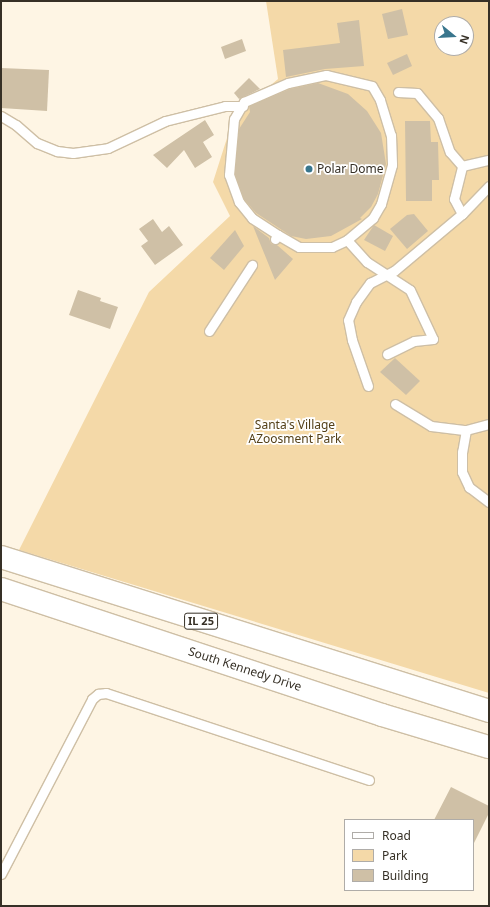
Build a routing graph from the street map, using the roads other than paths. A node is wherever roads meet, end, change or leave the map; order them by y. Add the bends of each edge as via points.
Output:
1 (398, 92) dead end
2 (243, 106) junction
3 (1, 116) edge
4 (489, 160) edge
5 (462, 166) junction
6 (489, 186) edge
7 (462, 214) junction
8 (347, 240) junction
9 (252, 265) dead end
10 (386, 275) junction
11 (209, 331) dead end
12 (387, 354) dead end
13 (368, 386) dead end
14 (395, 404) dead end
15 (489, 424) edge
16 (466, 430) junction
17 (489, 502) edge
18 (1, 557) edge
19 (1, 589) edge
20 (489, 711) edge
21 (489, 747) edge
22 (369, 780) dead end
23 (1, 874) edge

1 - 5 lane via 417,93 438,118 450,152
2 - 3 lane via 225,106 165,121 108,148 73,153 57,151 37,143
2 - 8 lane via 234,119 230,175 239,202 252,218 276,237 299,247 332,247
2 - 8 lane via 244,102 288,83 326,75 372,86 380,100 391,135 392,165 381,204 373,218
4 - 5 lane
5 - 7 lane via 454,199
6 - 7 lane
7 - 10 lane
8 - 10 lane via 367,262
9 - 11 lane
10 - 12 lane via 410,290 433,339 414,341
10 - 13 lane via 370,283 356,302 348,320
14 - 16 lane via 431,426
15 - 16 lane
16 - 17 lane via 462,472 469,487
18 - 20 main road, IL 25
19 - 21 main road, South Kennedy Drive via 382,715
22 - 23 lane via 106,693 98,694 92,699

